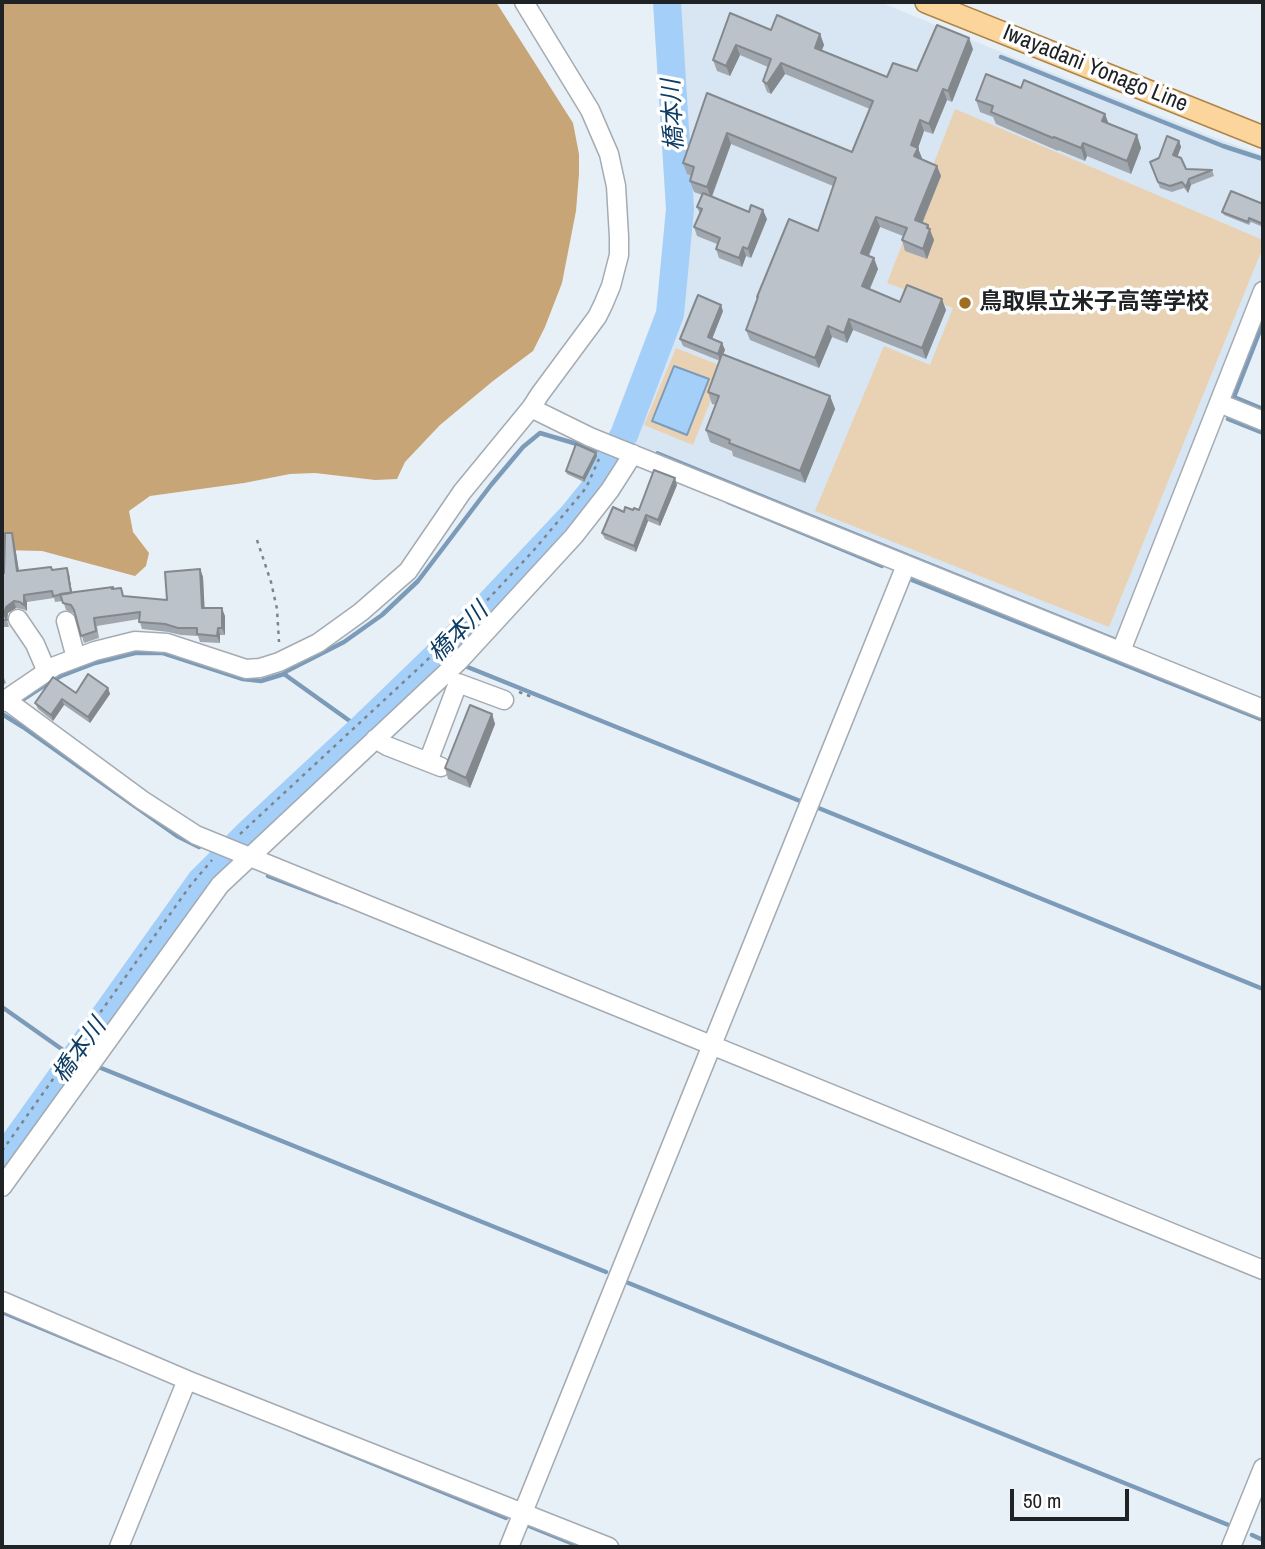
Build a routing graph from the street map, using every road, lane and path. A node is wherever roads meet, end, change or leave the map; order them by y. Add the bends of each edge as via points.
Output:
1 (524, 2) edge
2 (926, 2) edge
3 (1263, 137) edge
4 (1263, 291) edge
5 (1219, 403) junction
6 (531, 408) junction
7 (1263, 421) edge
8 (606, 443) junction
9 (630, 453) junction
10 (257, 540) dead end
11 (906, 565) junction
12 (18, 619) dead end
13 (66, 621) dead end
14 (1121, 651) junction
15 (76, 658) junction
16 (280, 661) junction
17 (47, 671) junction
18 (504, 699) dead end
19 (4, 701) edge
20 (1263, 709) edge
21 (375, 739) junction
22 (224, 847) junction
23 (249, 857) junction
24 (711, 1045) junction
25 (2, 1151) edge
26 (2, 1187) edge
27 (1263, 1270) edge
28 (2, 1301) edge
29 (187, 1380) junction
30 (1263, 1468) edge
31 (523, 1512) junction
32 (118, 1547) edge
33 (509, 1547) edge
34 (610, 1547) edge
35 (1231, 1547) edge

1 - 6 street via 590,110 609,154 619,237 611,286 597,317
2 - 3 main road, Iwayadani Yonago Line
4 - 5 street
5 - 7 street
5 - 14 street
6 - 8 street
6 - 16 street via 462,492 408,571 318,643
8 - 9 street
8 - 22 path via 586,488 479,609
9 - 11 street
9 - 21 street via 610,490 573,536 460,660
10 - 16 path via 277,609
11 - 14 street
11 - 24 street
12 - 17 street
13 - 15 street
14 - 20 street
15 - 16 street via 135,641 151,641 246,669
15 - 17 street
17 - 19 street
18 - 21 street via 458,682 434,764
19 - 22 street via 142,800 196,835
21 - 23 street
22 - 23 street
22 - 25 path via 190,886
23 - 24 street
23 - 26 street via 220,886
24 - 27 street
24 - 31 street
28 - 29 street
29 - 31 street
29 - 32 street
30 - 35 street
31 - 33 street
31 - 34 street

